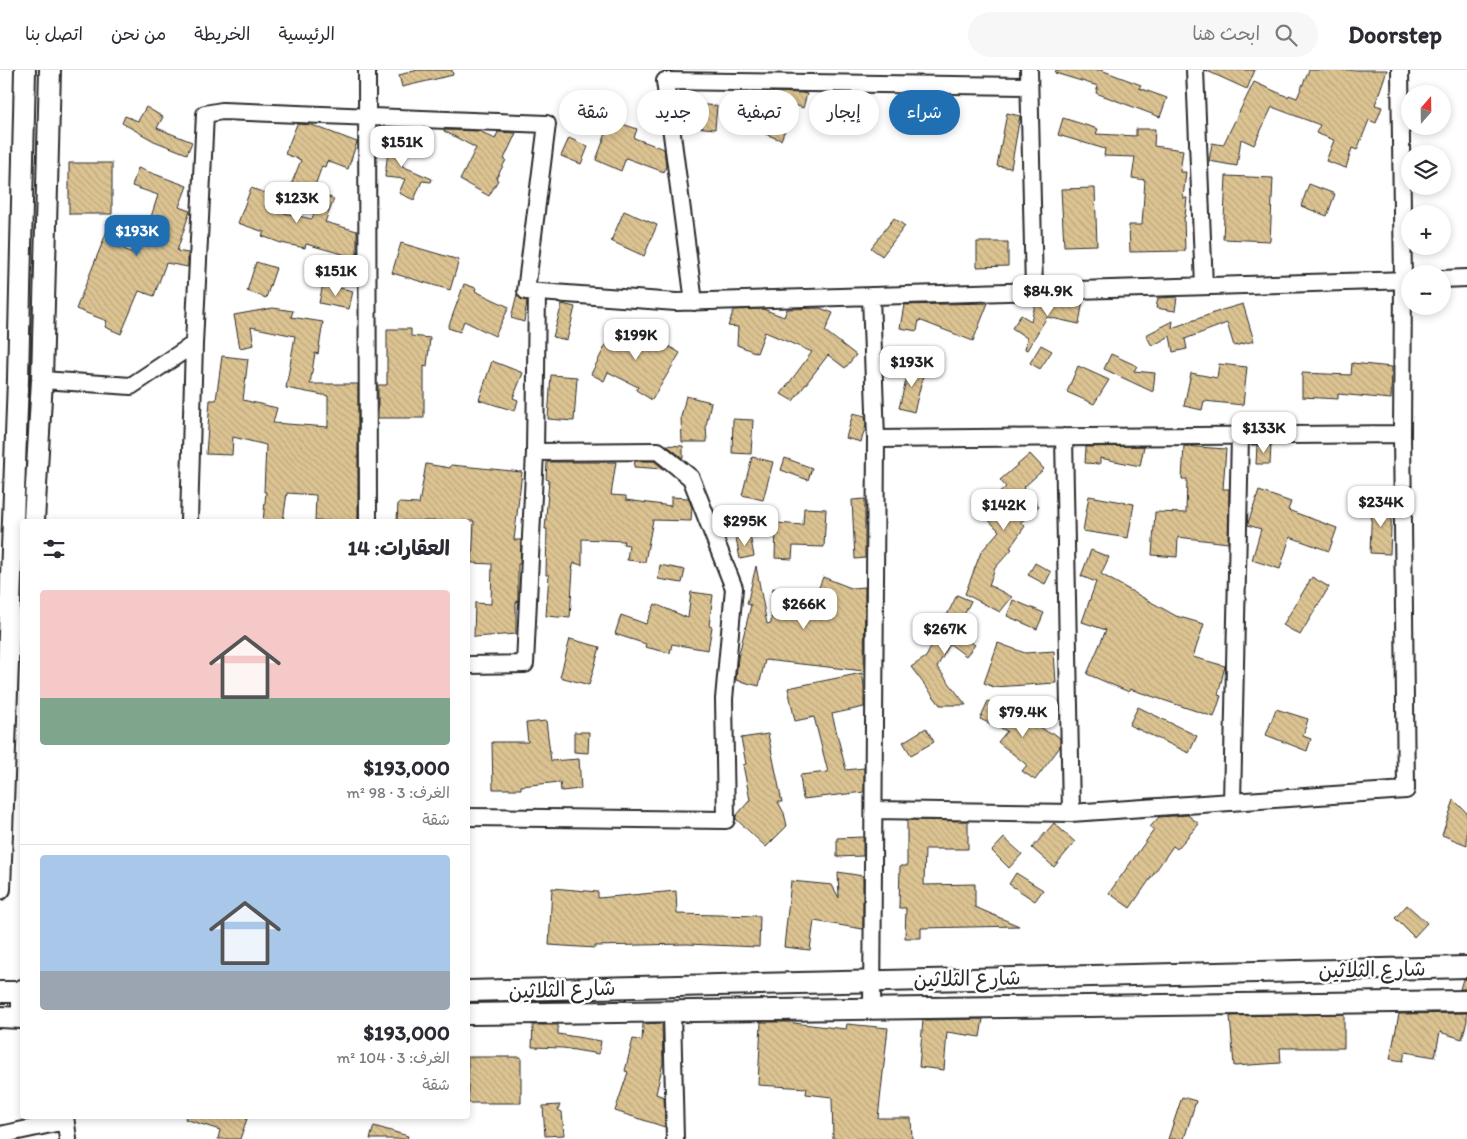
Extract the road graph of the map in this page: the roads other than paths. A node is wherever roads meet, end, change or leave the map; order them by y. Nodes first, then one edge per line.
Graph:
1 (26, 70) edge
2 (50, 70) edge
3 (367, 70) edge
4 (1195, 70) edge
5 (1400, 70) edge
6 (1029, 78) edge
7 (367, 116) junction
8 (1406, 265) edge
9 (1451, 278) edge
10 (1467, 278) edge
11 (1401, 280) edge
12 (1204, 286) junction
13 (1034, 291) junction
14 (538, 292) junction
15 (871, 296) junction
16 (694, 302) junction
17 (1405, 315) edge
18 (194, 344) junction
19 (42, 380) junction
20 (1402, 434) junction
21 (1240, 436) junction
22 (1064, 437) junction
23 (876, 440) junction
24 (535, 452) junction
25 (34, 519) edge
26 (189, 519) edge
27 (368, 519) edge
28 (470, 665) edge
29 (1232, 802) junction
30 (874, 810) junction
31 (1070, 813) junction
32 (470, 817) edge
33 (0, 888) edge
34 (1467, 967) edge
35 (872, 980) junction
36 (20, 991) edge
37 (470, 991) edge
38 (0, 992) edge
39 (1467, 1001) edge
40 (872, 1009) junction
41 (672, 1012) junction
42 (470, 1014) edge
43 (0, 1017) edge
44 (20, 1018) edge
45 (65, 1119) edge
46 (0, 1135) edge
47 (68, 1139) edge
48 (676, 1139) edge

1 - 33 street
2 - 19 street
3 - 7 street
4 - 12 street
5 - 8 street
6 - 13 street
6 - 16 street
7 - 14 street
7 - 18 street
7 - 27 street
9 - 10 street
11 - 12 street
12 - 13 street
13 - 15 street
14 - 16 street
14 - 24 street
15 - 16 street
15 - 23 street
17 - 20 street
18 - 19 street
18 - 26 street
19 - 25 street
20 - 21 street
20 - 29 street
21 - 22 street
21 - 29 street
22 - 23 street
22 - 31 street
23 - 30 street
24 - 28 street
24 - 32 street
29 - 31 street
30 - 31 street
30 - 35 street
34 - 35 street, شارع الثلاثين
35 - 37 street, شارع الثلاثين
35 - 40 street
36 - 38 street
39 - 40 street, شارع الثلاثين
40 - 41 street, شارع الثلاثين
41 - 42 street, شارع الثلاثين
41 - 48 street
43 - 44 street
45 - 46 street
45 - 47 street

